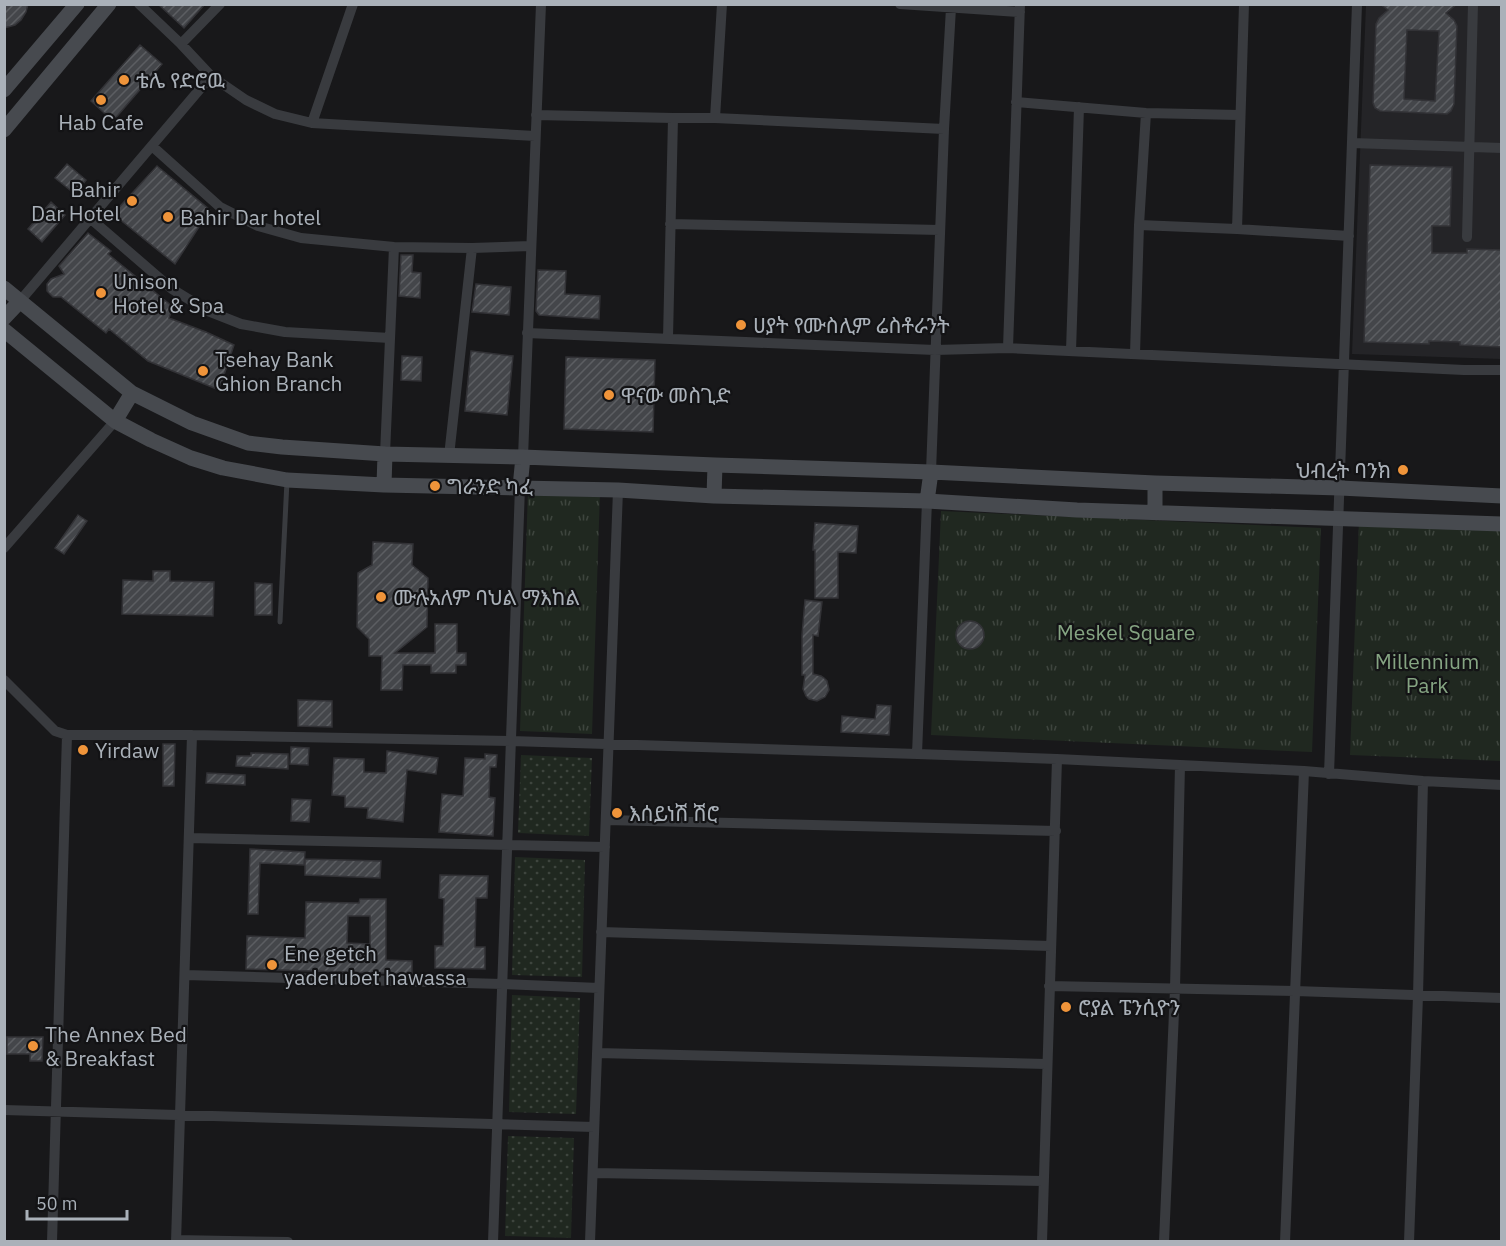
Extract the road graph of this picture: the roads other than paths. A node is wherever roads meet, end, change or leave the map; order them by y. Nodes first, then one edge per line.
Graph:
1 (77, 4) edge
2 (109, 4) edge
3 (139, 4) edge
4 (220, 4) edge
5 (353, 4) edge
6 (541, 4) edge
7 (722, 4) edge
8 (900, 4) edge
9 (1244, 4) edge
10 (1357, 4) edge
11 (1473, 4) edge
12 (951, 8) junction
13 (1020, 8) edge
14 (181, 44) junction
15 (211, 76) junction
16 (4, 90) edge
17 (1016, 102) junction
18 (1079, 106) junction
19 (1146, 113) junction
20 (536, 115) junction
21 (1239, 115) junction
22 (673, 118) junction
23 (715, 118) junction
24 (312, 123) junction
25 (944, 129) junction
26 (4, 130) edge
27 (535, 136) junction
28 (1352, 143) junction
29 (152, 146) junction
30 (1469, 147) junction
31 (1502, 148) edge
32 (91, 219) junction
33 (670, 224) junction
34 (1138, 225) junction
35 (1237, 229) junction
36 (940, 230) junction
37 (1349, 236) junction
38 (1467, 237) dead end
39 (531, 246) junction
40 (394, 247) junction
41 (472, 248) junction
42 (4, 288) edge
43 (20, 301) junction
44 (4, 318) edge
45 (4, 330) edge
46 (527, 333) junction
47 (390, 338) junction
48 (668, 338) junction
49 (1008, 348) junction
50 (935, 350) junction
51 (1071, 351) junction
52 (1135, 354) junction
53 (1344, 364) junction
54 (1502, 370) edge
55 (132, 393) junction
56 (115, 421) junction
57 (385, 454) junction
58 (449, 456) junction
59 (523, 457) junction
60 (619, 462) junction
61 (715, 465) junction
62 (931, 472) junction
63 (287, 480) junction
64 (1155, 483) junction
65 (384, 485) junction
66 (520, 488) junction
67 (1340, 488) junction
68 (618, 490) junction
69 (714, 496) junction
70 (1502, 496) edge
71 (927, 501) junction
72 (1155, 513) junction
73 (1338, 518) junction
74 (1502, 524) edge
75 (4, 548) edge
76 (280, 622) dead end
77 (4, 680) edge
78 (67, 735) junction
79 (192, 735) junction
80 (511, 741) junction
81 (608, 744) junction
82 (917, 754) junction
83 (1057, 759) junction
84 (1180, 765) junction
85 (1304, 771) junction
86 (1329, 774) junction
87 (1423, 781) junction
88 (1502, 785) edge
89 (606, 820) junction
90 (1056, 831) junction
91 (189, 838) junction
92 (508, 845) junction
93 (605, 847) junction
94 (602, 932) junction
95 (1051, 945) junction
96 (185, 975) junction
97 (502, 984) junction
98 (1049, 986) junction
99 (599, 988) junction
100 (1175, 989) junction
101 (1295, 991) junction
102 (1418, 996) junction
103 (1502, 998) edge
104 (597, 1053) junction
105 (1046, 1064) junction
106 (4, 1110) edge
107 (55, 1112) junction
108 (180, 1116) junction
109 (497, 1124) junction
110 (594, 1127) junction
111 (593, 1173) junction
112 (1043, 1181) junction
113 (176, 1241) edge
114 (52, 1242) edge
115 (288, 1242) edge
116 (493, 1242) edge
117 (590, 1242) edge
118 (1042, 1242) edge
119 (1164, 1242) edge
120 (1285, 1242) edge
121 (1409, 1242) edge

1 - 16 street
2 - 26 street
3 - 14 street
4 - 14 street
5 - 24 street
6 - 20 street
7 - 23 street
8 - 12 street
9 - 21 street
10 - 28 street
11 - 30 street
12 - 13 street
12 - 25 street
13 - 17 street
14 - 15 street
15 - 24 street
15 - 29 street
17 - 18 street
17 - 49 street
18 - 19 street
18 - 51 street
19 - 21 street
19 - 34 street
20 - 22 street
20 - 27 street
21 - 35 street
22 - 23 street
22 - 33 street
23 - 25 street
24 - 27 street
25 - 36 street
27 - 39 street
28 - 30 street
28 - 37 street
29 - 32 street
29 - 40 street
30 - 31 street
30 - 38 street
32 - 43 street
32 - 47 street
33 - 36 street
33 - 48 street
34 - 35 street
34 - 52 street
35 - 37 street
36 - 50 street
37 - 53 street
39 - 41 street
39 - 46 street
40 - 41 street
40 - 47 street
41 - 58 street
42 - 43 street
43 - 44 street
43 - 55 street
45 - 56 street
46 - 48 street
46 - 59 street
47 - 57 street
48 - 50 street
49 - 50 street
49 - 51 street
50 - 62 street
51 - 52 street
52 - 53 street
53 - 54 street
53 - 67 street
55 - 56 street
55 - 57 street
56 - 63 street
56 - 75 street
57 - 58 street
57 - 65 street
58 - 59 street
59 - 60 street
59 - 66 street
60 - 61 street
60 - 68 street
61 - 62 street
61 - 69 street
62 - 64 street
62 - 71 street
63 - 65 street
63 - 76 lane
64 - 67 street
64 - 72 street
65 - 66 street
66 - 68 street
66 - 80 street
67 - 70 street
67 - 73 street
68 - 69 street
68 - 81 street
69 - 71 street
71 - 72 street
71 - 82 street
72 - 73 street
73 - 74 street
73 - 86 street
77 - 78 street
78 - 79 street
78 - 107 street
79 - 80 street
79 - 91 street
80 - 81 street
80 - 92 street
81 - 82 street
81 - 89 street
82 - 83 street
83 - 84 street
83 - 90 street
84 - 85 street
84 - 100 street
85 - 86 street
85 - 101 street
86 - 87 street
87 - 88 street
87 - 102 street
89 - 90 street
89 - 93 street
90 - 95 street
91 - 92 street
91 - 96 street
92 - 93 street
92 - 97 street
93 - 94 street
94 - 95 street
94 - 99 street
95 - 98 street
96 - 97 street
96 - 108 street
97 - 99 street
97 - 109 street
98 - 100 street
98 - 105 street
99 - 104 street
100 - 101 street
100 - 119 street
101 - 102 street
101 - 120 street
102 - 103 street
102 - 121 street
104 - 105 street
104 - 110 street
105 - 112 street
106 - 107 street
107 - 108 street
107 - 114 street
108 - 109 street
108 - 113 street
109 - 110 street
109 - 116 street
110 - 111 street
111 - 112 street
111 - 117 street
112 - 118 street
113 - 115 street

